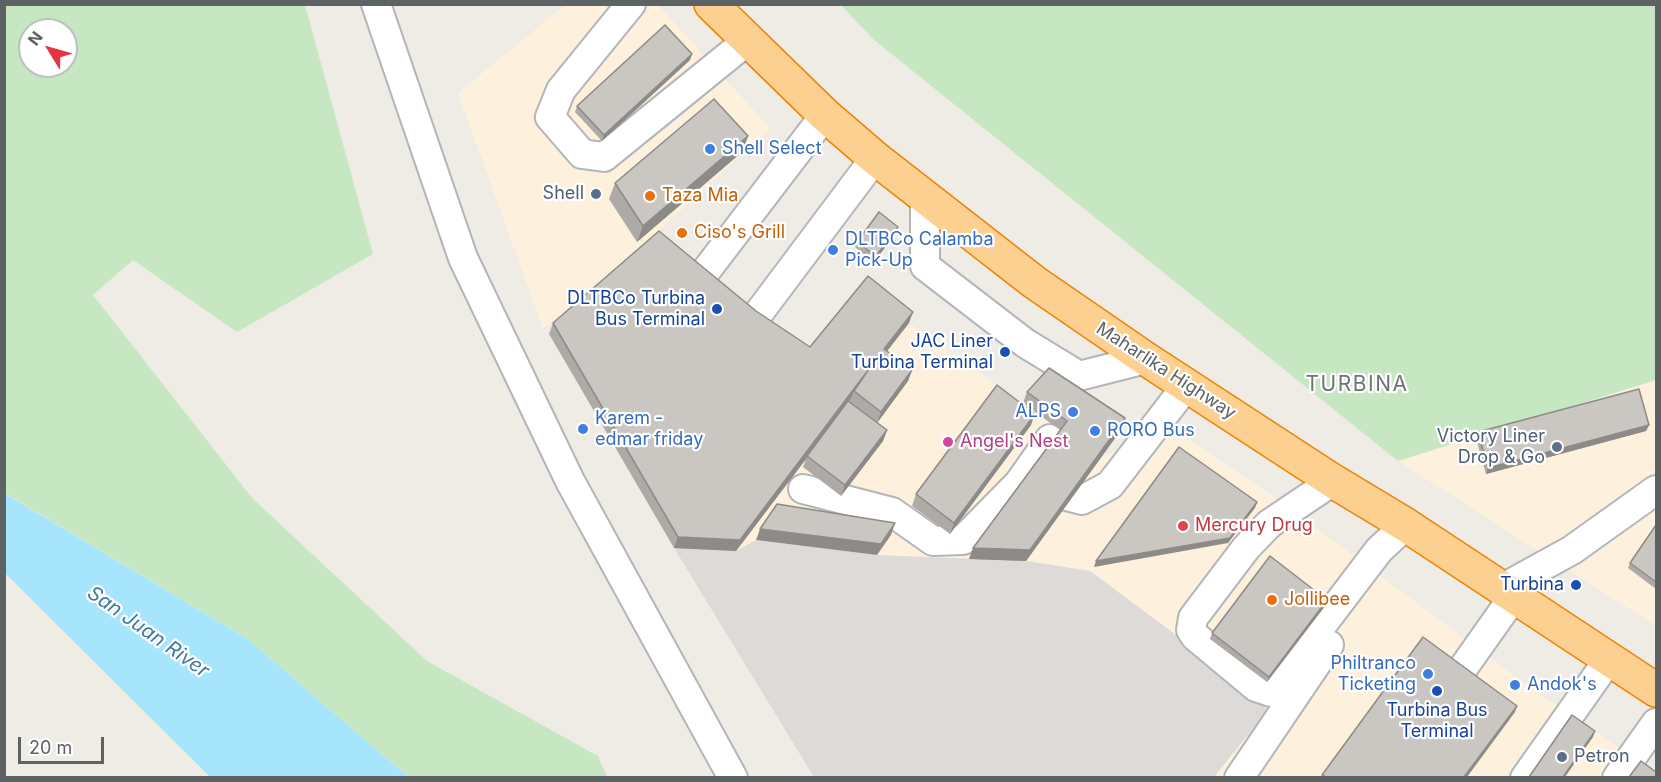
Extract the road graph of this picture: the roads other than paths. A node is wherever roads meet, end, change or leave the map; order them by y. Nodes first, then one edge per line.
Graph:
1 (376, 4) edge
2 (631, 4) edge
3 (711, 4) edge
4 (747, 41) junction
5 (825, 115) junction
6 (875, 158) junction
7 (925, 199) junction
8 (699, 280) edge
9 (752, 322) edge
10 (1146, 359) junction
11 (1187, 385) junction
12 (1050, 439) edge
13 (1333, 481) junction
14 (1019, 483) junction
15 (803, 489) dead end
16 (1656, 490) edge
17 (1406, 525) junction
18 (1509, 592) junction
19 (1609, 659) junction
20 (1461, 671) edge
21 (1656, 690) edge
22 (1656, 723) edge
23 (733, 777) edge
24 (1239, 777) edge
25 (1525, 777) edge
26 (1617, 777) edge

1 - 23 street
2 - 4 street
3 - 4 highway, Maharlika Highway
4 - 5 highway, Maharlika Highway
5 - 6 highway, Maharlika Highway
5 - 8 street
6 - 7 highway, Maharlika Highway
6 - 9 street
7 - 10 highway, Maharlika Highway
7 - 10 street
10 - 11 highway, Maharlika Highway
11 - 13 highway, Maharlika Highway
11 - 14 street
12 - 14 street
13 - 17 highway, Maharlika Highway
13 - 17 street
14 - 15 street
16 - 18 street
17 - 18 highway, Maharlika Highway
17 - 24 street
18 - 19 highway, Maharlika Highway
18 - 20 street
19 - 21 highway, Maharlika Highway
19 - 25 street
22 - 26 street

